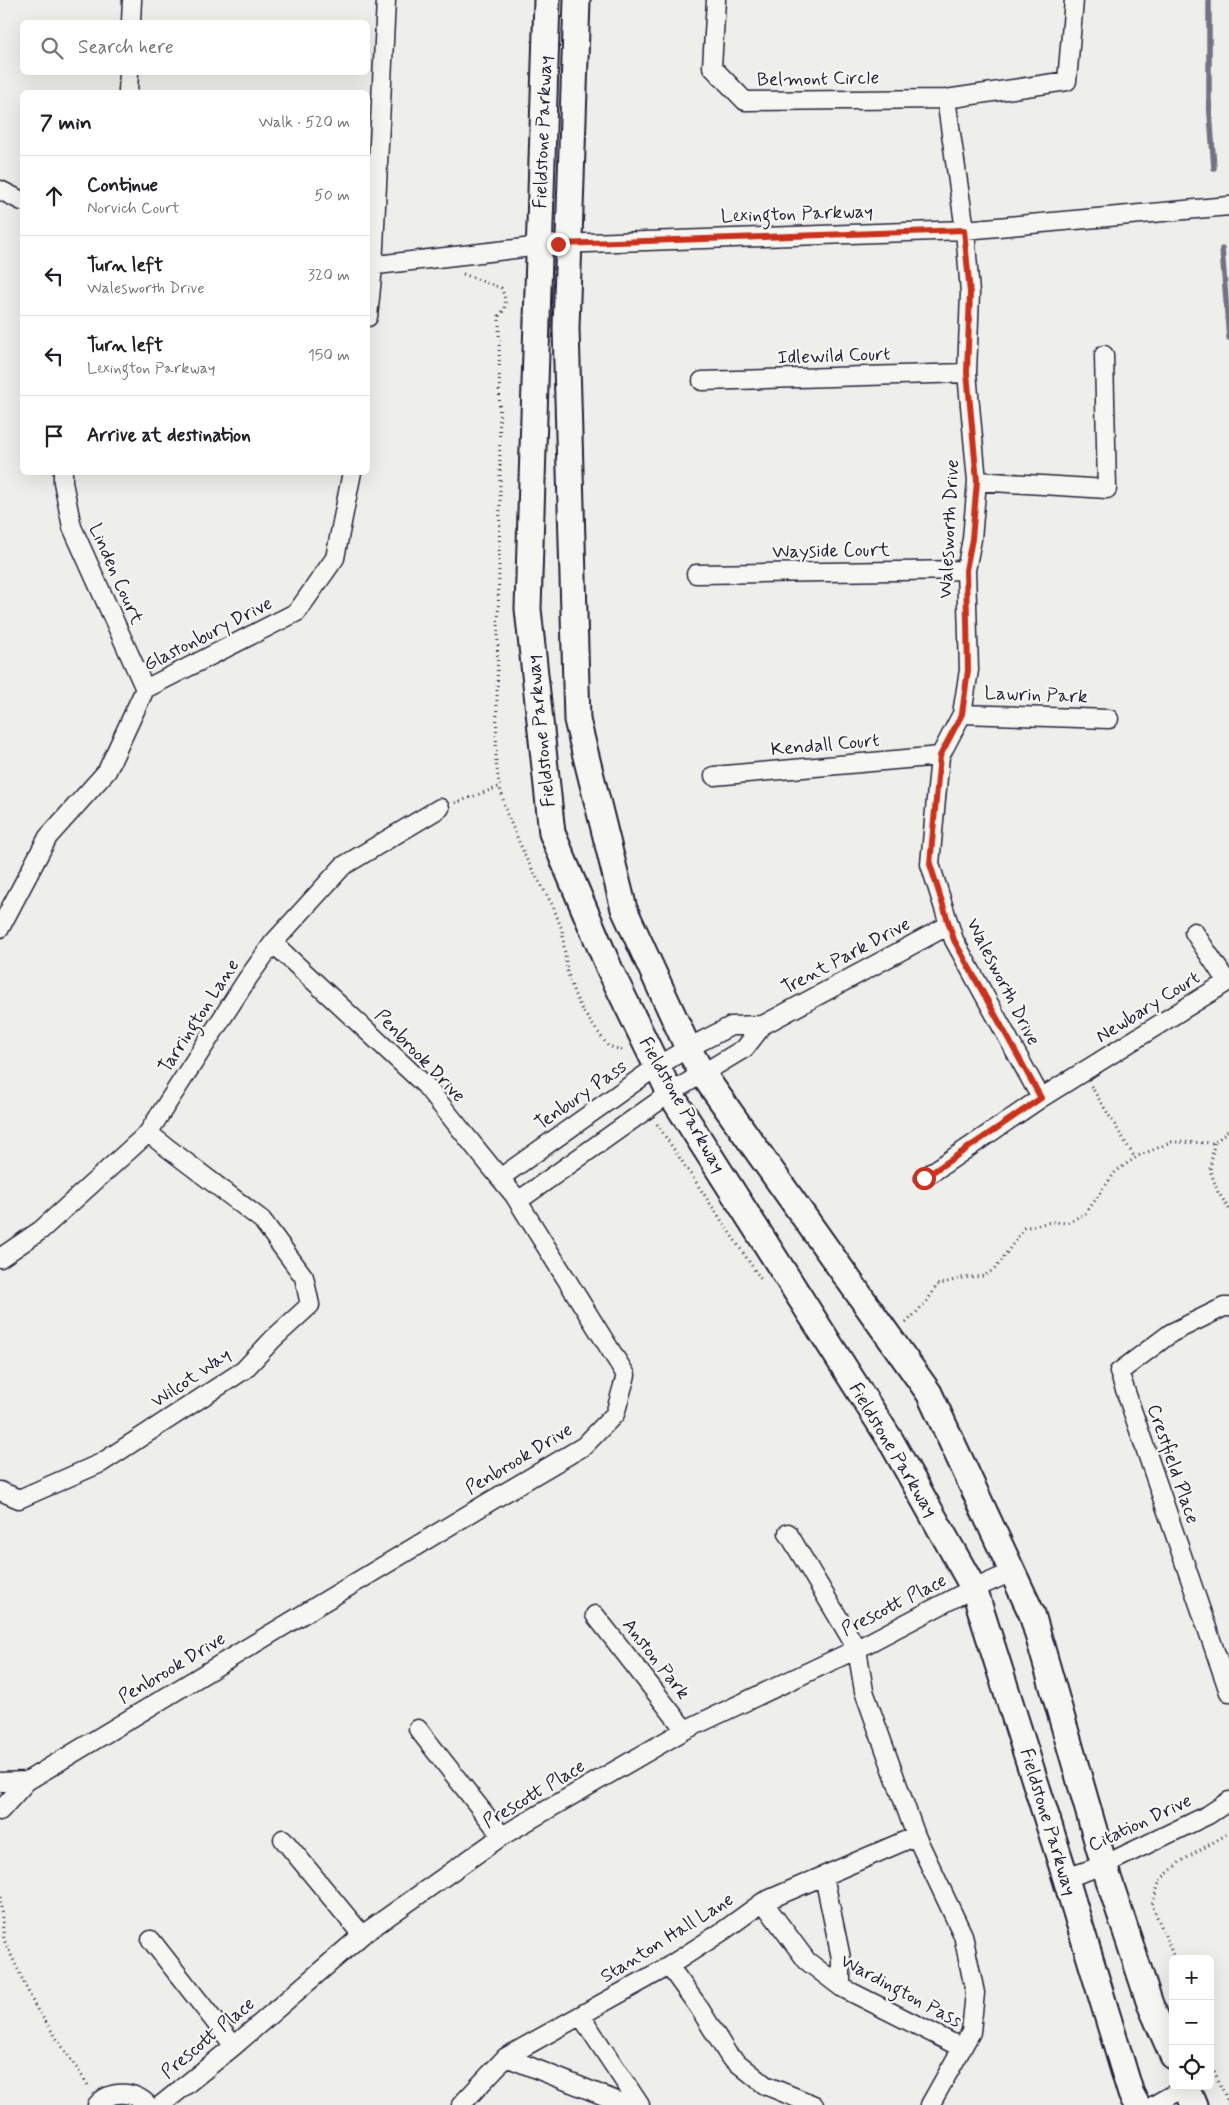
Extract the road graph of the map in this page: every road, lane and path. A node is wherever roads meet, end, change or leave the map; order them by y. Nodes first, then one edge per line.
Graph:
1 (132, 0) edge
2 (386, 0) edge
3 (547, 0) edge
4 (577, 0) edge
5 (716, 0) edge
6 (1074, 0) edge
7 (131, 20) edge
8 (129, 75) edge
9 (128, 90) edge
10 (946, 99) junction
11 (0, 190) edge
12 (20, 200) edge
13 (1229, 206) edge
14 (964, 230) junction
15 (569, 243) junction
16 (539, 246) junction
17 (370, 266) edge
18 (1104, 355) dead end
19 (967, 372) junction
20 (702, 381) dead end
21 (63, 475) edge
22 (351, 475) edge
23 (977, 481) junction
24 (966, 570) junction
25 (696, 574) dead end
26 (145, 689) junction
27 (962, 714) junction
28 (1109, 719) dead end
29 (940, 756) junction
30 (714, 776) dead end
31 (500, 787) dead end
32 (440, 808) joint
33 (949, 925) junction
34 (0, 928) edge
35 (1194, 932) dead end
36 (273, 943) junction
37 (763, 1025) junction
38 (688, 1048) junction
39 (656, 1068) junction
40 (1083, 1072) junction
41 (702, 1073) junction
42 (670, 1093) junction
43 (1041, 1098) junction
44 (1229, 1130) edge
45 (148, 1133) junction
46 (1214, 1143) junction
47 (1135, 1158) junction
48 (500, 1178) junction
49 (924, 1178) dead end
50 (518, 1201) junction
51 (1229, 1209) edge
52 (0, 1258) edge
53 (1229, 1307) edge
54 (901, 1329) dead end
55 (0, 1491) edge
56 (788, 1533) dead end
57 (1012, 1572) junction
58 (974, 1588) junction
59 (595, 1615) dead end
60 (857, 1649) junction
61 (1229, 1692) edge
62 (418, 1729) dead end
63 (684, 1730) junction
64 (27, 1781) junction
65 (0, 1782) edge
66 (1229, 1801) edge
67 (0, 1811) edge
68 (1229, 1833) edge
69 (502, 1836) junction
70 (916, 1836) junction
71 (283, 1839) dead end
72 (1104, 1865) junction
73 (824, 1876) junction
74 (1066, 1878) junction
75 (0, 1897) edge
76 (762, 1902) junction
77 (362, 1935) junction
78 (151, 1940) dead end
79 (1173, 1955) edge
80 (669, 1966) junction
81 (841, 1987) junction
82 (581, 2016) junction
83 (234, 2046) junction
84 (1169, 2047) edge
85 (962, 2048) junction
86 (506, 2057) junction
87 (1214, 2071) edge
88 (1188, 2093) edge
89 (99, 2103) edge
90 (1229, 2104) edge
91 (148, 2105) edge
92 (161, 2105) edge
93 (461, 2105) edge
94 (627, 2105) edge
95 (640, 2105) edge
96 (814, 2105) edge
97 (930, 2105) edge
98 (1136, 2105) edge
99 (1154, 2105) edge

1 - 7 street
2 - 17 street
3 - 16 street, Fieldstone Parkway
4 - 15 street, Fieldstone Parkway
5 - 10 street, Belmont Circle
6 - 10 street, Belmont Circle
8 - 9 street
10 - 14 street
11 - 12 street
13 - 14 street, Lexington Parkway
14 - 15 street, Lexington Parkway
14 - 19 street, Walesworth Drive
15 - 16 street, Lexington Parkway
15 - 38 street, Fieldstone Parkway
16 - 17 street, Lexington Parkway
16 - 39 street, Fieldstone Parkway
18 - 23 street
19 - 20 street, Idlewild Court
19 - 23 street, Walesworth Drive
21 - 26 street, Linden Court
22 - 26 street, Glastonbury Drive
23 - 24 street, Walesworth Drive
24 - 25 street, Wayside Court
24 - 27 street, Walesworth Drive
26 - 34 street, Glastonbury Drive
27 - 28 street, Lawrin Park
27 - 29 street, Walesworth Drive
29 - 30 street, Kendall Court
29 - 33 street, Walesworth Drive
31 - 32 path
32 - 36 street, Tarrington Lane
33 - 37 street, Trent Park Drive
33 - 43 street, Walesworth Drive
35 - 40 street, Newbary Court
36 - 45 street, Tarrington Lane
36 - 48 street, Penbrook Drive
37 - 38 street, Trent Park Drive
37 - 41 street, Trent Park Drive
38 - 39 street, Tenbury Pass
38 - 41 street, Fieldstone Parkway
39 - 42 street, Fieldstone Parkway
39 - 48 street, Tenbury Pass
40 - 43 street, Newbary Court
40 - 47 path
41 - 42 street
41 - 57 street, Fieldstone Parkway
42 - 50 street
42 - 58 street, Fieldstone Parkway
43 - 49 street, Newbary Court
44 - 46 path
45 - 52 street, Tarrington Lane
45 - 55 street, Wilcot Way
46 - 47 path
46 - 51 path
47 - 54 path
48 - 50 street, Penbrook Drive
50 - 64 street, Penbrook Drive
53 - 61 street, Crestfield Place
56 - 60 street
57 - 58 street, Prescott Place
57 - 72 street, Fieldstone Parkway
58 - 60 street, Prescott Place
58 - 74 street, Fieldstone Parkway
59 - 63 street, Anston Park
60 - 63 street, Prescott Place
60 - 70 street
62 - 69 street
63 - 69 street, Prescott Place
64 - 65 street, Penbrook Drive
64 - 67 street, Penbrook Drive
66 - 72 street, Citation Drive
68 - 79 path
69 - 77 street, Prescott Place
70 - 73 street, Stanton Hall Lane
70 - 85 street
71 - 77 street
72 - 74 street, Citation Drive
72 - 84 street, Fieldstone Parkway
73 - 76 street, Stanton Hall Lane
73 - 81 street
74 - 98 street, Fieldstone Parkway
75 - 89 path
76 - 80 street, Stanton Hall Lane
76 - 81 street, Wardington Pass
77 - 83 street, Prescott Place
78 - 83 street
80 - 82 street, Stanton Hall Lane
80 - 96 street
81 - 85 street, Wardington Pass
82 - 86 street, Stanton Hall Lane
82 - 95 street
83 - 92 street, Prescott Place
85 - 97 street
86 - 93 street, Stanton Hall Lane
86 - 94 street
87 - 90 path
88 - 99 street
89 - 91 street

